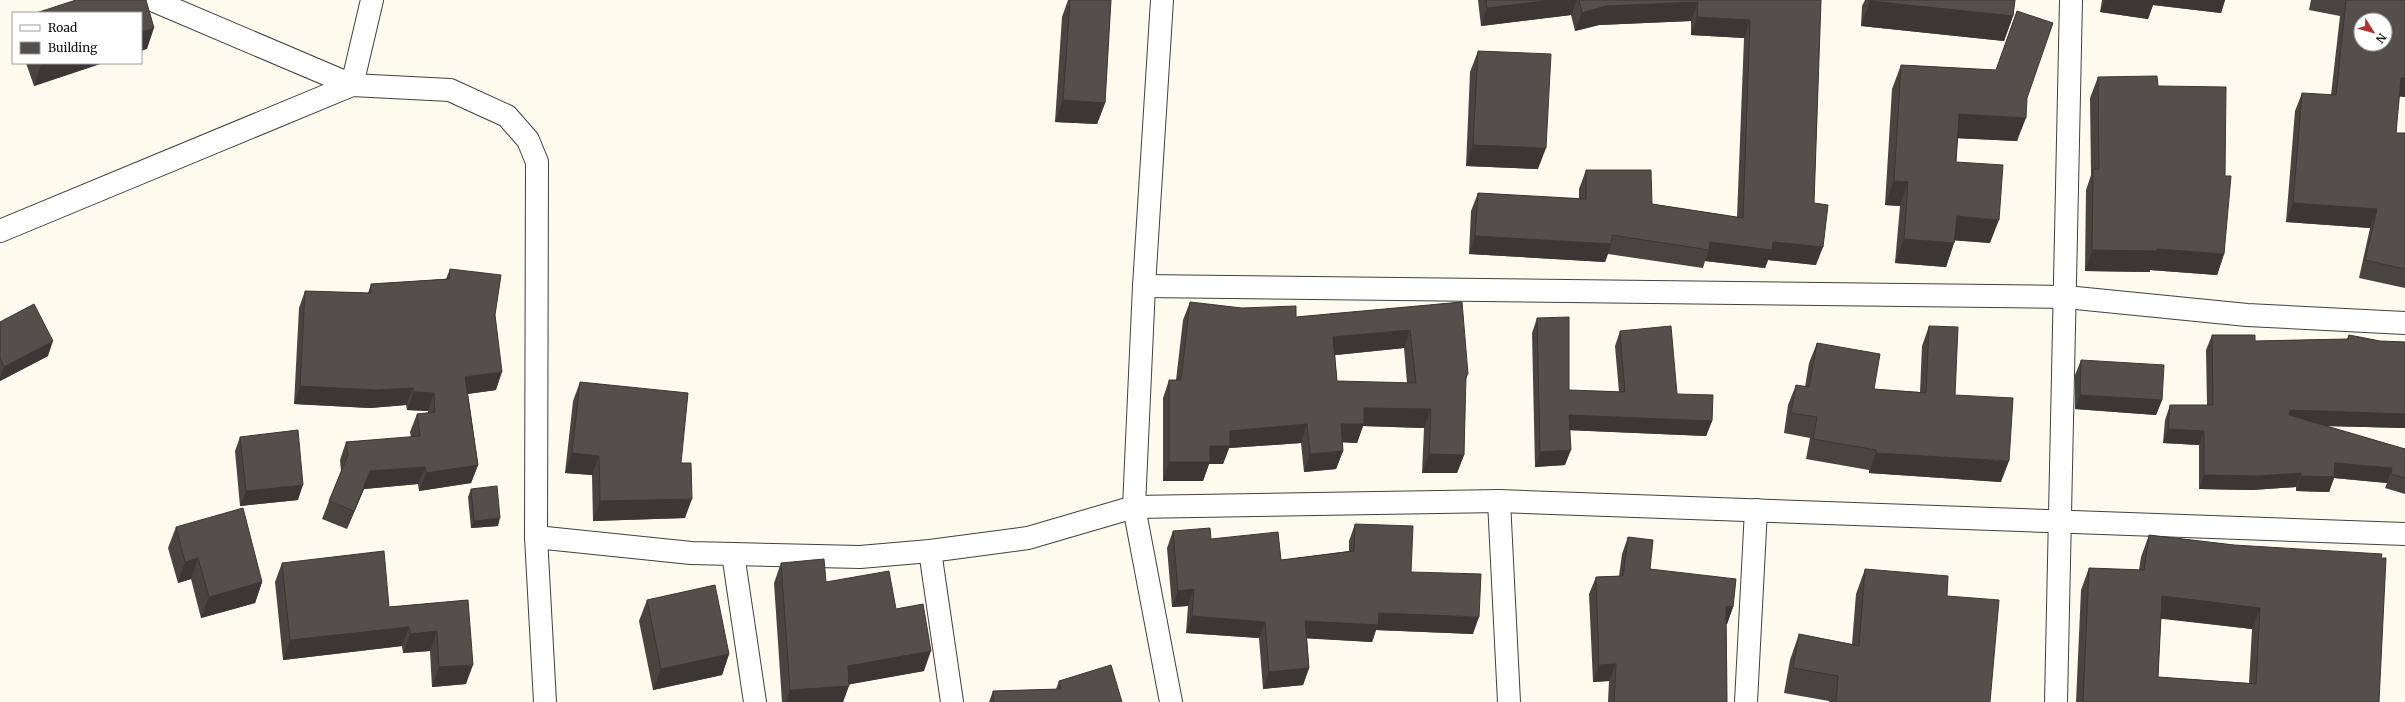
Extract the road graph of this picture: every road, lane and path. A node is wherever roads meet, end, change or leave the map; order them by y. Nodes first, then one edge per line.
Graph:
1 (372, 0) edge
2 (1162, 0) edge
3 (2071, 0) edge
4 (163, 2) edge
5 (352, 85) junction
6 (0, 230) edge
7 (1144, 286) junction
8 (2066, 297) junction
9 (2405, 322) edge
10 (1499, 501) junction
11 (1134, 507) junction
12 (1756, 510) junction
13 (2059, 520) junction
14 (2405, 534) edge
15 (536, 538) junction
16 (930, 551) junction
17 (733, 554) junction
18 (545, 702) edge
19 (755, 702) edge
20 (952, 702) edge
21 (1171, 702) edge
22 (1509, 702) edge
23 (1746, 702) edge
24 (2056, 702) edge

1 - 5 street
2 - 7 street
3 - 8 street
4 - 5 street
5 - 6 street
5 - 15 street
7 - 8 street
7 - 11 street
8 - 9 street
8 - 13 street
10 - 11 street
10 - 12 street
10 - 22 street
11 - 16 street
11 - 21 street
12 - 13 street
12 - 23 street
13 - 14 street
13 - 24 street
15 - 17 street
15 - 18 street
16 - 17 street
16 - 20 street
17 - 19 street

